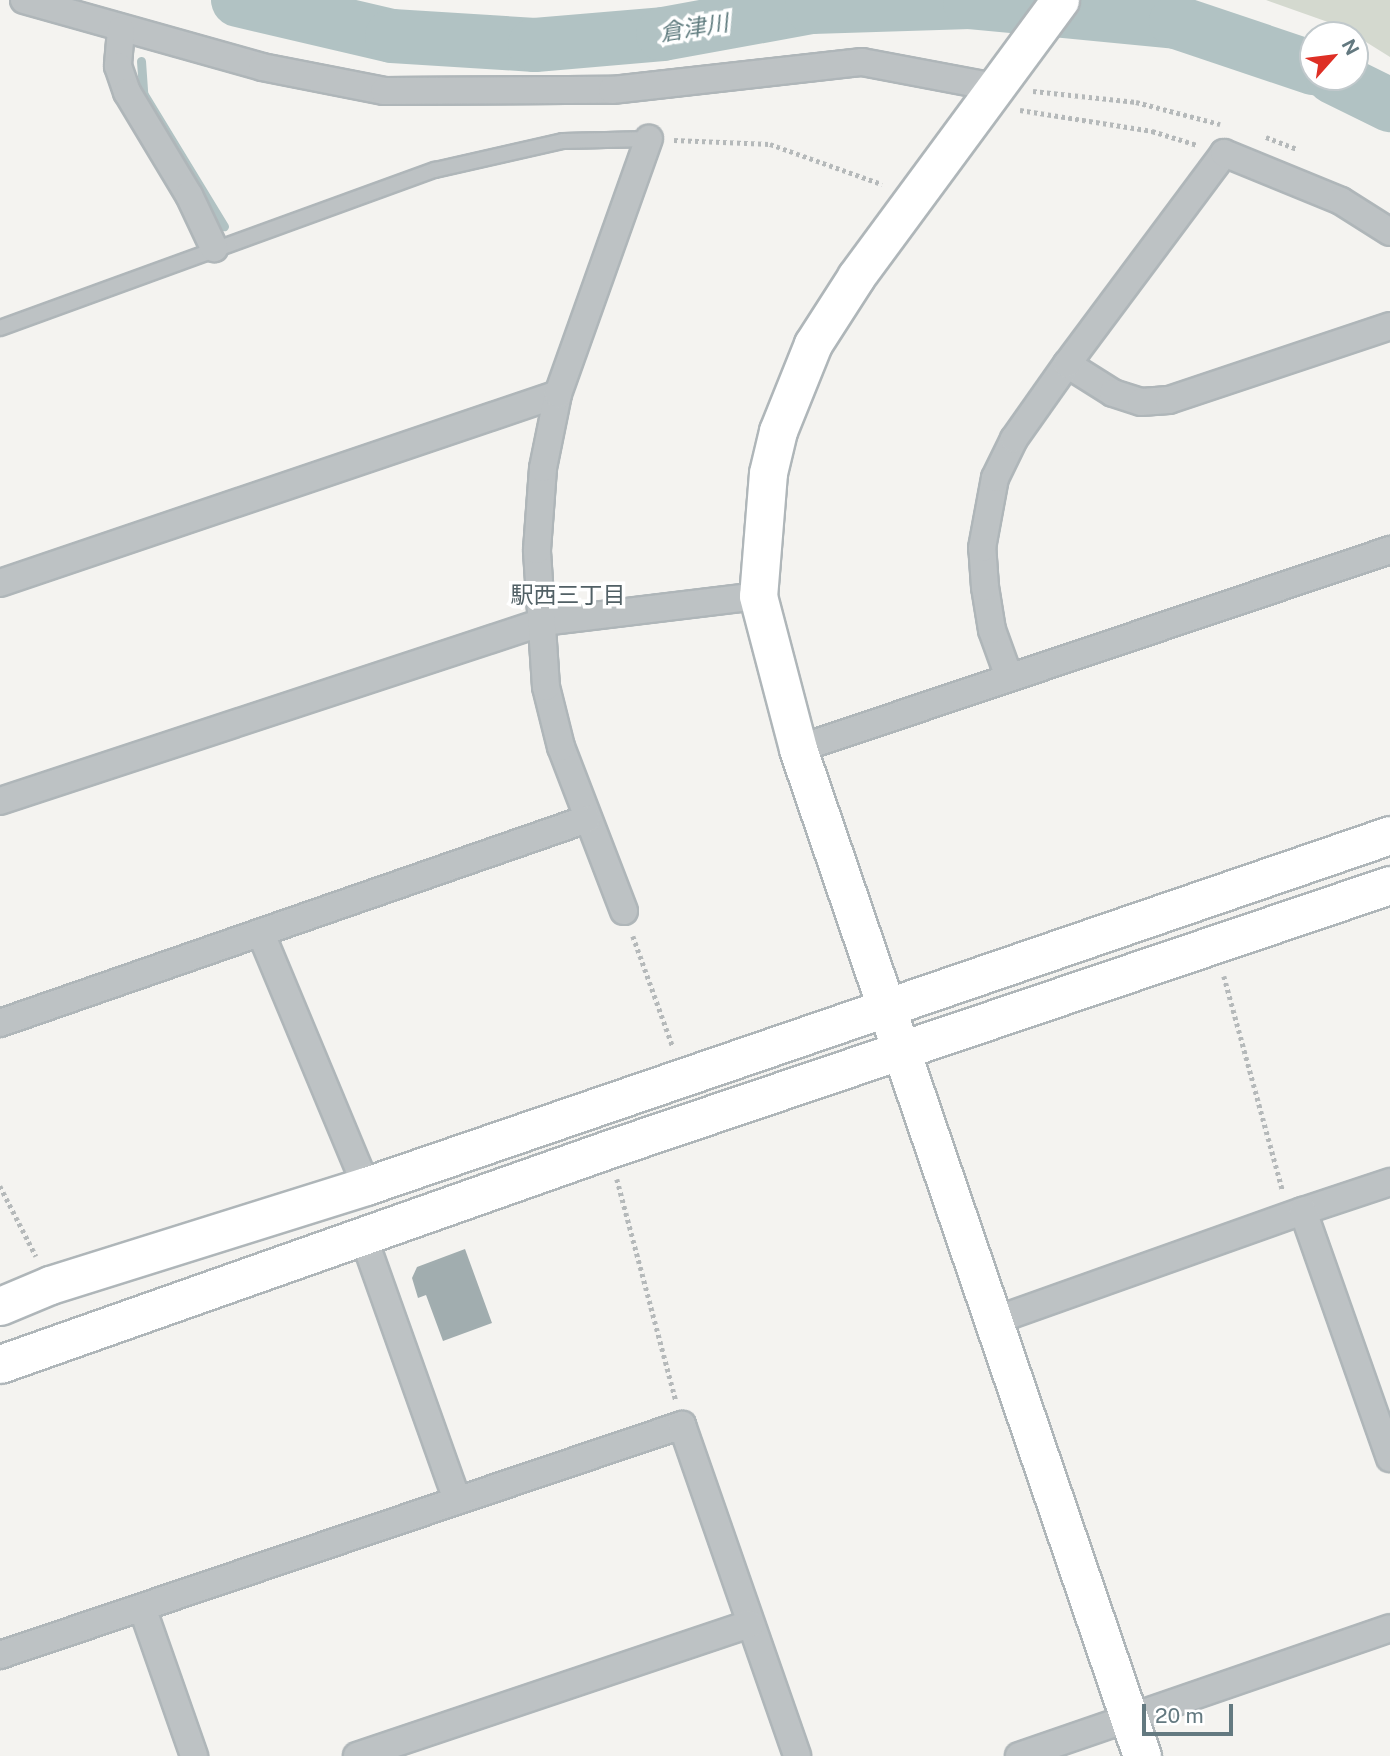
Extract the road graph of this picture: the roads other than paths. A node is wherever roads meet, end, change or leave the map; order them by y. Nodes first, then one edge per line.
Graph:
1 (24, 0) edge
2 (1060, 0) edge
3 (121, 30) junction
4 (995, 86) junction
5 (649, 139) joint
6 (1390, 232) edge
7 (214, 248) junction
8 (1390, 326) edge
9 (0, 328) edge
10 (1067, 364) junction
11 (558, 394) junction
12 (1390, 550) edge
13 (0, 583) edge
14 (758, 596) junction
15 (543, 622) junction
16 (1009, 677) junction
17 (798, 749) junction
18 (0, 800) edge
19 (587, 819) junction
20 (1390, 835) edge
21 (1390, 885) edge
22 (624, 911) road end
23 (262, 936) junction
24 (885, 1006) junction
25 (0, 1023) edge
26 (901, 1048) junction
27 (1390, 1182) edge
28 (366, 1186) junction
29 (1297, 1213) junction
30 (363, 1236) junction
31 (0, 1306) edge
32 (991, 1322) junction
33 (0, 1364) edge
34 (1381, 1404) edge
35 (1390, 1458) edge
36 (456, 1497) junction
37 (143, 1610) junction
38 (749, 1623) junction
39 (1390, 1628) edge
40 (0, 1655) edge
41 (1128, 1717) junction
42 (194, 1756) edge
43 (357, 1756) edge
44 (797, 1756) edge
45 (1019, 1756) edge
46 (1142, 1756) edge

1 - 3 street
2 - 4 street
3 - 4 street
3 - 7 street
4 - 14 street
5 - 7 lane
5 - 11 street
6 - 10 street
7 - 9 lane
8 - 10 street
10 - 16 street
11 - 13 street
11 - 15 street
12 - 16 street
14 - 15 street
14 - 17 street
15 - 18 street
15 - 19 street
16 - 17 street
17 - 24 street
19 - 22 street
19 - 23 street
20 - 24 street
21 - 26 street
23 - 25 street
23 - 28 street
24 - 26 street
24 - 28 street
26 - 30 street
26 - 32 street
27 - 29 street
28 - 31 street
29 - 32 street
29 - 34 street
30 - 33 street
30 - 36 street
32 - 41 street
34 - 35 street
36 - 37 street
36 - 38 street
37 - 40 street
37 - 42 street
38 - 43 street
38 - 44 street
39 - 41 street
41 - 45 street
41 - 46 street

